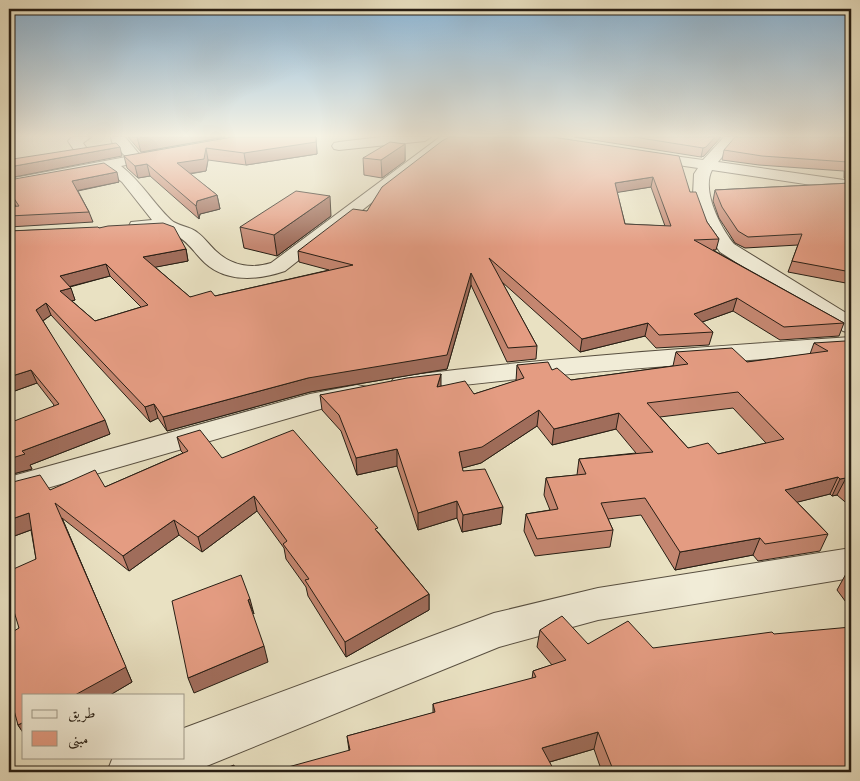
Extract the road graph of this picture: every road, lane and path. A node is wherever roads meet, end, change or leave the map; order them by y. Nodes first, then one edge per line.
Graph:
1 (62, 173) edge
2 (121, 173) edge
3 (400, 173) edge
4 (702, 173) edge
5 (764, 173) edge
6 (9, 184) edge
7 (851, 186) edge
8 (166, 226) junction
9 (120, 227) edge
10 (851, 326) edge
11 (851, 345) edge
12 (9, 488) edge
13 (851, 563) edge
14 (185, 752) edge
15 (166, 758) edge
16 (131, 772) edge

1 - 6 street
2 - 8 street
3 - 8 street
4 - 10 street
5 - 7 street
8 - 9 street
11 - 12 street
13 - 14 street
15 - 16 street

